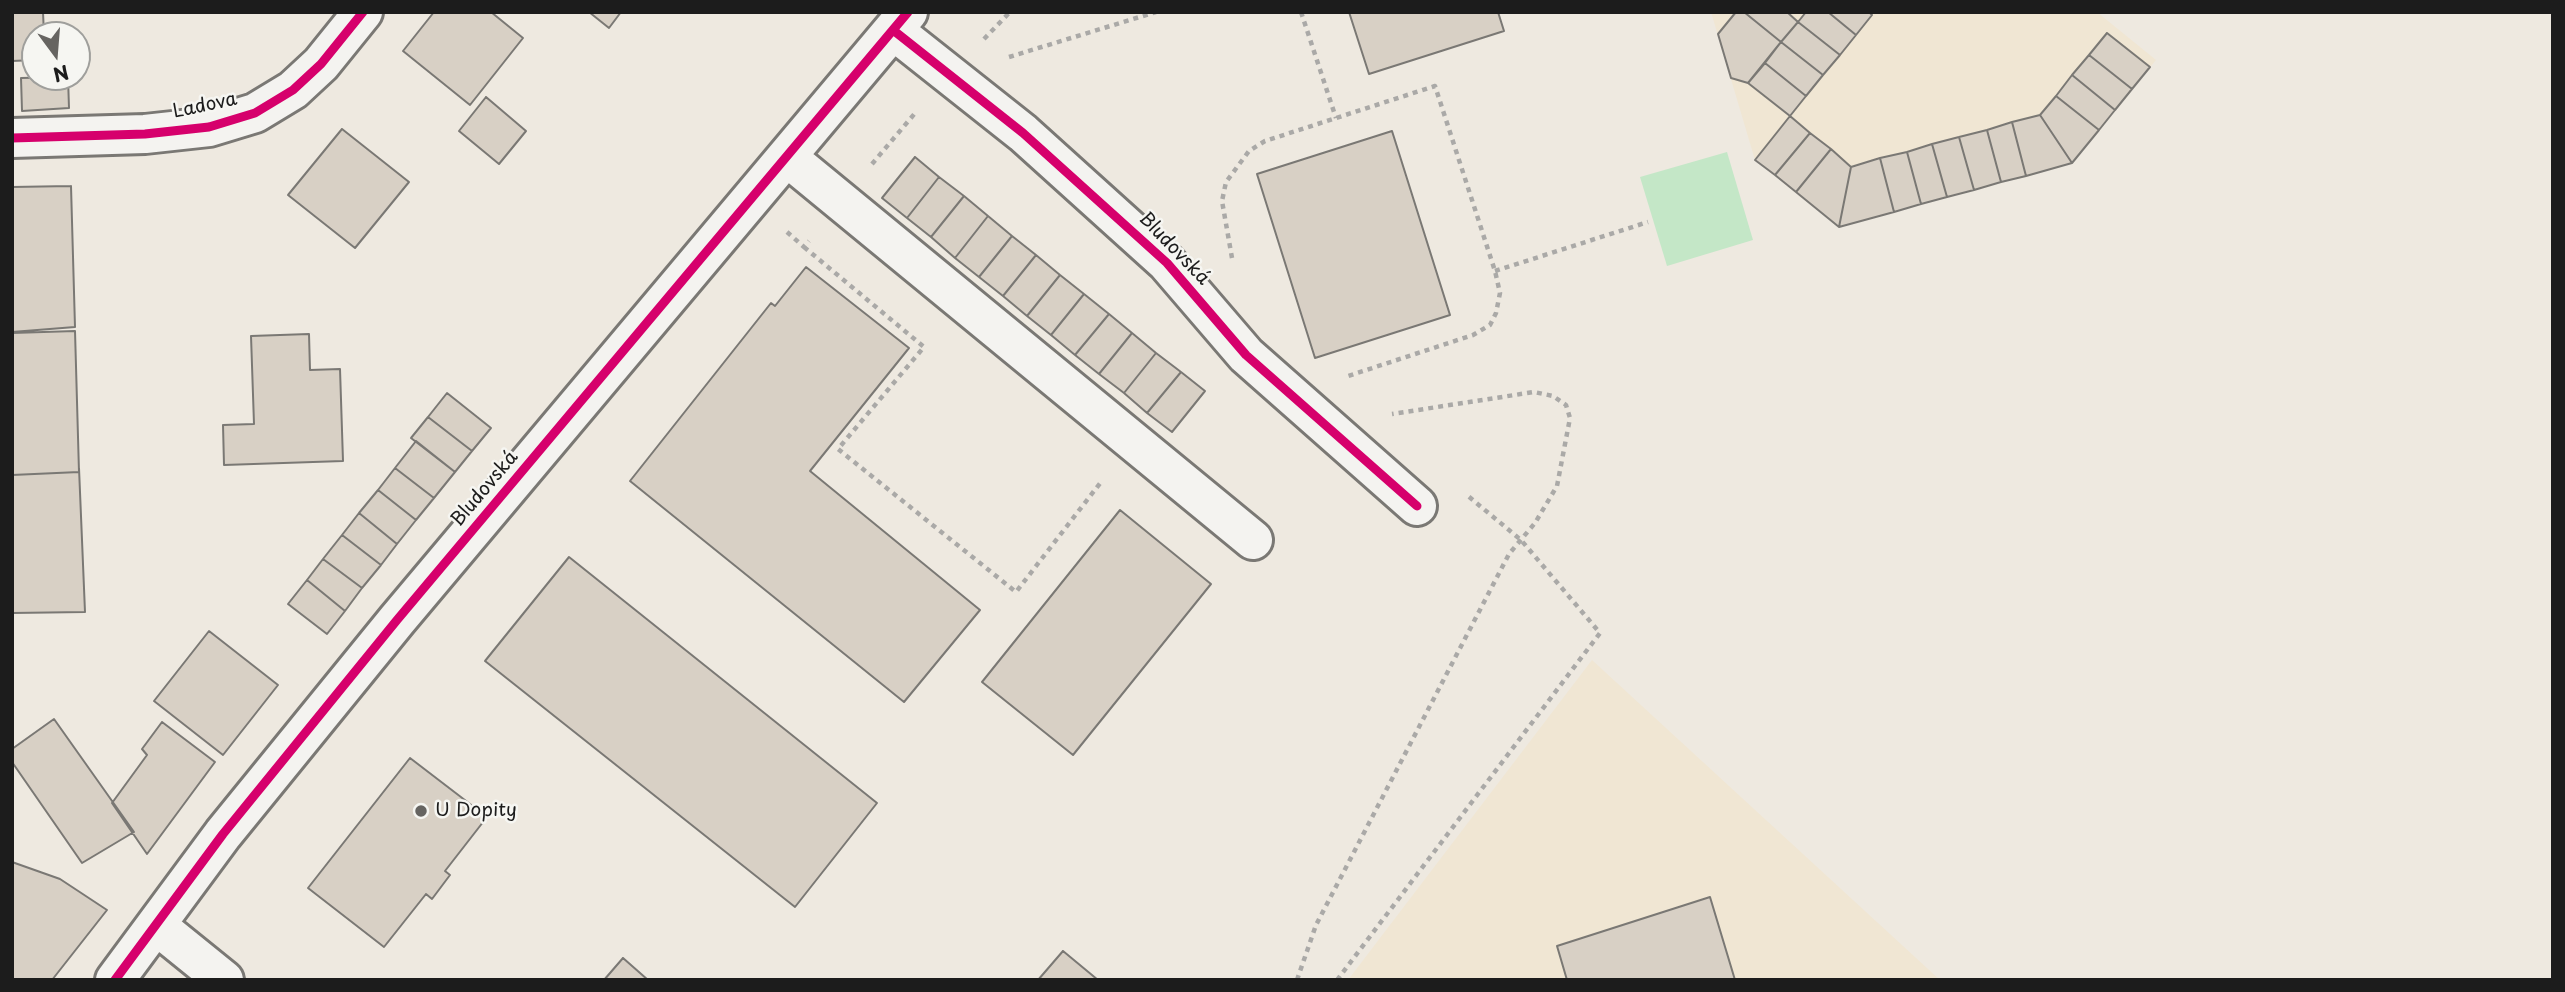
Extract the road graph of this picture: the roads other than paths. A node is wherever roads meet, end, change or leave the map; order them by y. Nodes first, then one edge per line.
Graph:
1 (363, 12) edge
2 (901, 21) edge
3 (12, 138) edge
4 (787, 157) junction
5 (1417, 506) dead end
6 (1253, 540) dead end
7 (156, 925) junction
8 (114, 980) edge
9 (224, 980) edge

1 - 3 street, Ladova
2 - 4 street, Bludovská
2 - 5 street, Bludovská
4 - 6 street
4 - 7 street, Bludovská
7 - 8 street, Bludovská
7 - 9 street

